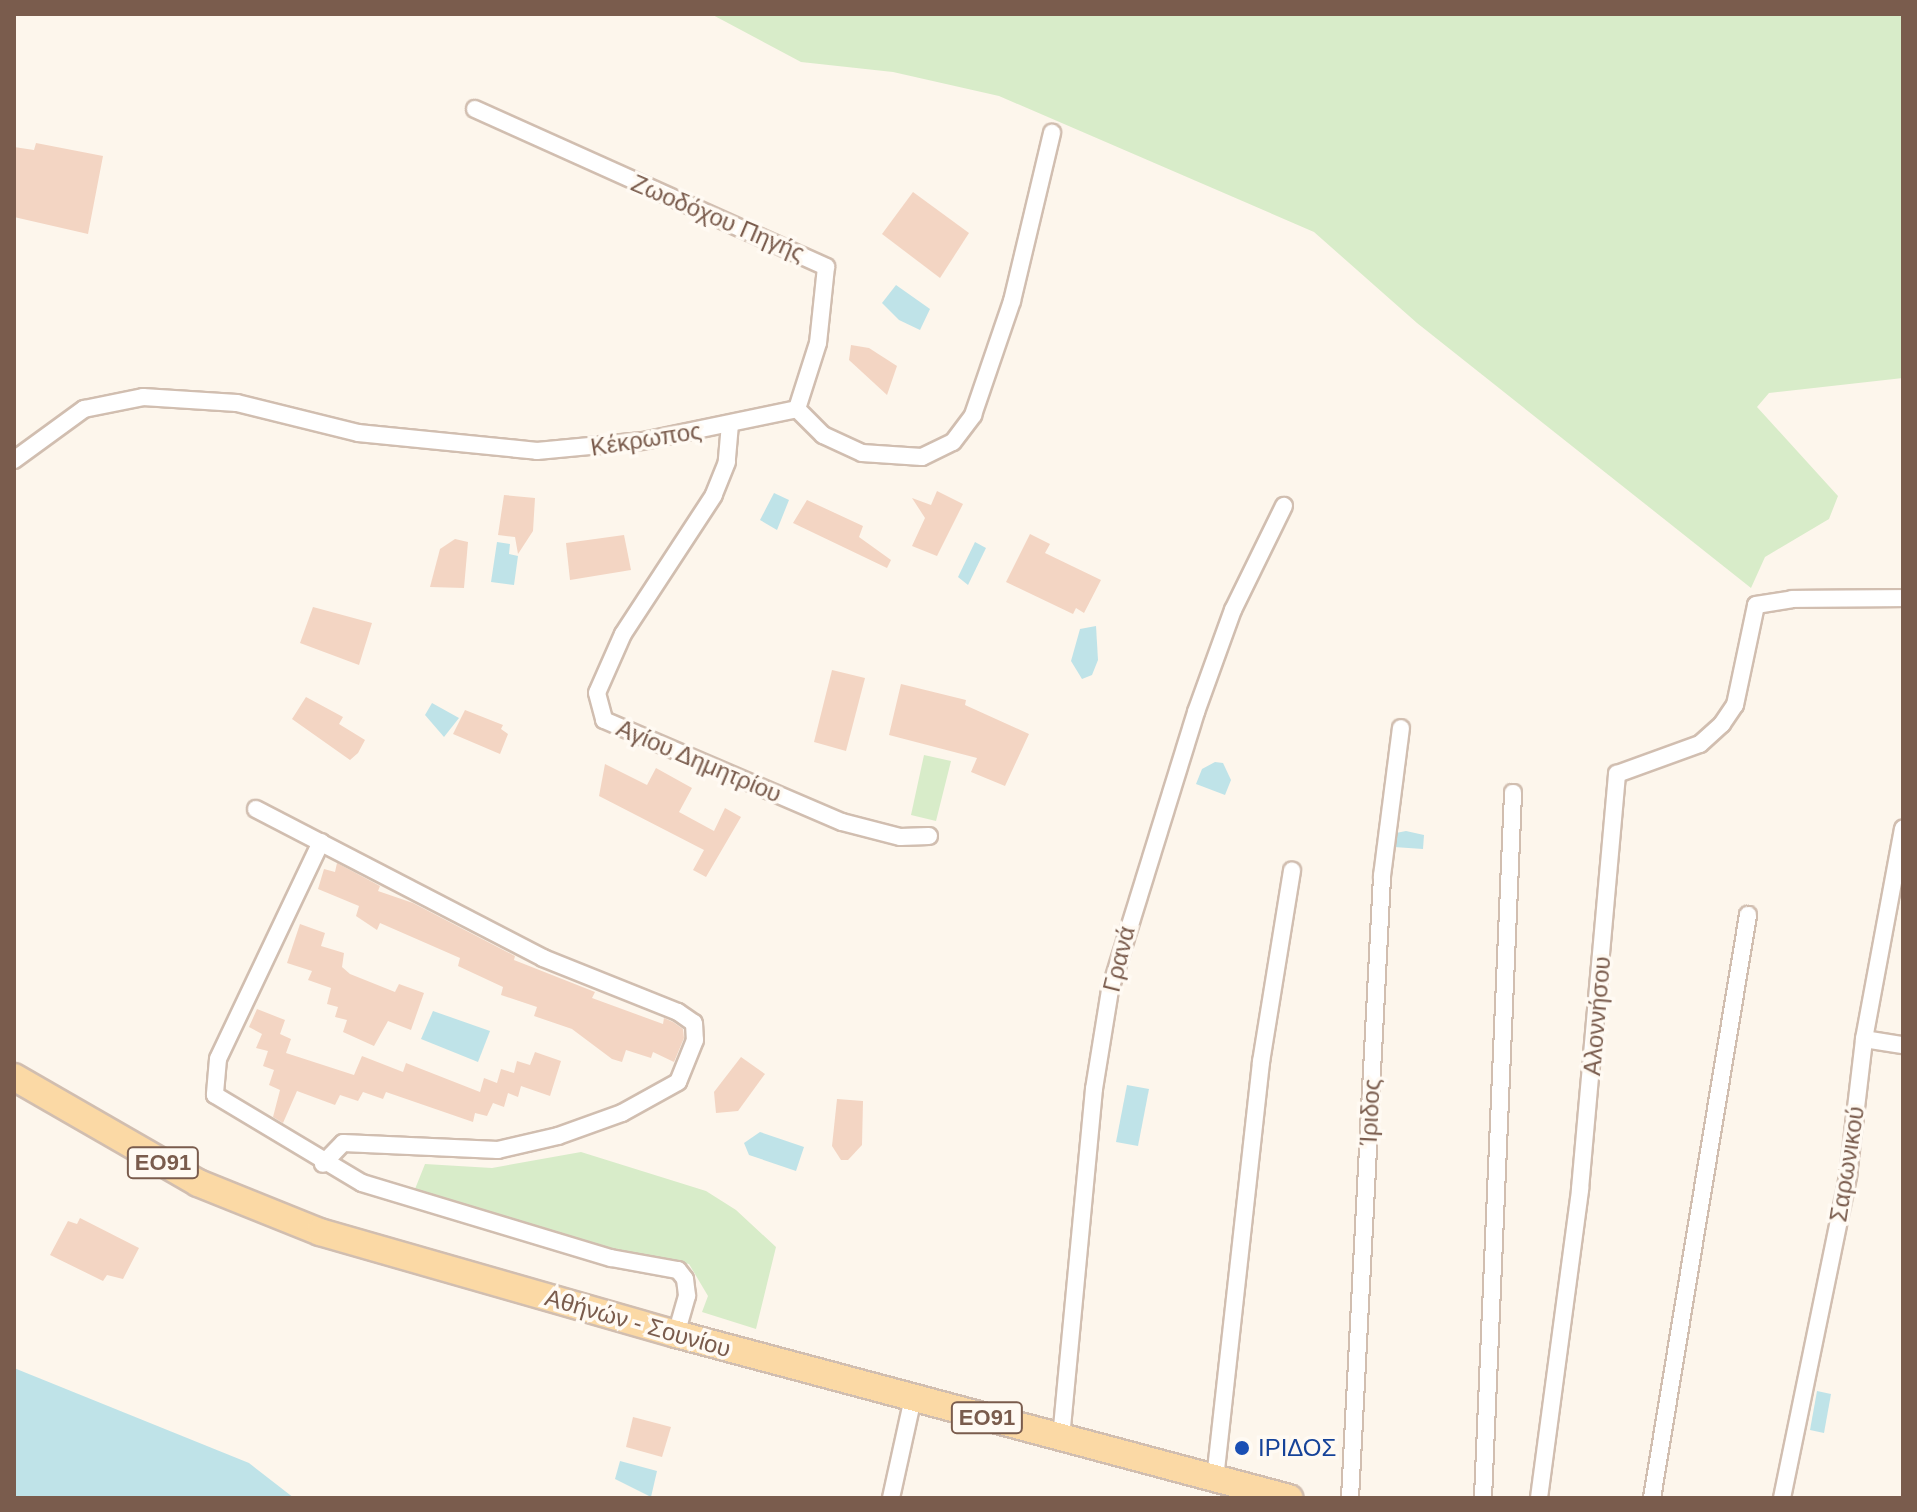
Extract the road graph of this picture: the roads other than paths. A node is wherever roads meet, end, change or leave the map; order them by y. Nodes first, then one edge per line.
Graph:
1 (475, 109) dead end
2 (1052, 133) dead end
3 (797, 409) junction
4 (730, 424) junction
5 (14, 460) edge
6 (1284, 506) dead end
7 (1903, 598) edge
8 (1401, 728) dead end
9 (1513, 793) dead end
10 (256, 809) dead end
11 (1903, 829) edge
12 (929, 836) dead end
13 (321, 842) junction
14 (1292, 870) dead end
15 (1748, 915) dead end
16 (1864, 1039) junction
17 (1903, 1045) edge
18 (14, 1077) edge
19 (323, 1164) junction
20 (676, 1334) junction
21 (913, 1398) junction
22 (1061, 1438) junction
23 (1215, 1479) junction
24 (891, 1498) edge
25 (1289, 1498) edge
26 (1350, 1498) edge
27 (1483, 1498) edge
28 (1539, 1498) edge
29 (1652, 1498) edge
30 (1782, 1498) edge

1 - 3 street, Ζωοδόχου Πηγής
2 - 3 street
3 - 4 street, Κέκρωπος
4 - 5 street, Κέκρωπος
4 - 12 street, Αγίου Δημητρίου
6 - 22 street, Γρανά
7 - 28 street, Αλοννήσου
8 - 26 street, Ίριδος
9 - 27 street
10 - 13 street
11 - 16 street, Σαρωνικού
13 - 19 street
13 - 19 street
14 - 23 street
15 - 29 street
16 - 17 street
16 - 30 street, Σαρωνικού
18 - 20 main road, Αθήνών - Σουνίου / ΕΟ91
19 - 20 street
20 - 21 main road, Αθήνών - Σουνίου / ΕΟ91
21 - 22 main road, Αθήνών - Σουνίου / ΕΟ91
21 - 24 street
22 - 23 main road, Αθήνών - Σουνίου / ΕΟ91
23 - 25 main road, Αθήνών - Σουνίου / ΕΟ91

